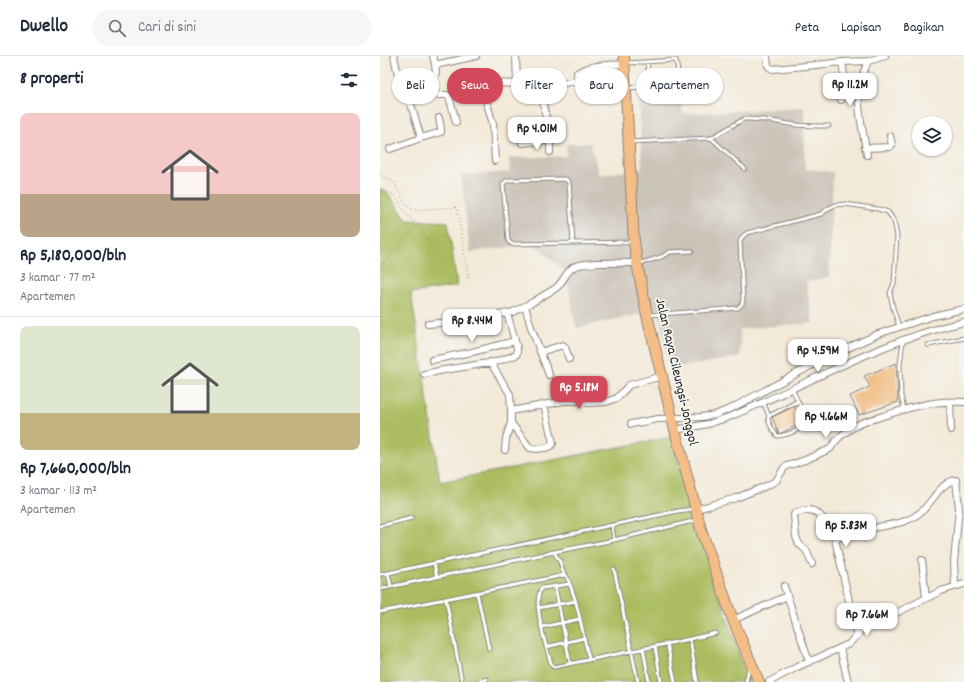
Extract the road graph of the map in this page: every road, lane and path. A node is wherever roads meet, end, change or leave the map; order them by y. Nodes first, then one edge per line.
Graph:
1 (394, 56) edge
2 (433, 56) edge
3 (476, 56) edge
4 (516, 56) edge
5 (767, 56) edge
6 (885, 56) edge
7 (625, 60) edge
8 (868, 61) junction
9 (647, 62) junction
10 (842, 62) junction
11 (435, 65) junction
12 (396, 68) edge
13 (435, 68) edge
14 (516, 68) edge
15 (648, 68) edge
16 (677, 68) edge
17 (567, 83) edge
18 (841, 100) dead end
19 (411, 104) edge
20 (451, 104) edge
21 (488, 104) edge
22 (543, 104) edge
23 (627, 104) edge
24 (439, 118) dead end
25 (456, 122) dead end
26 (829, 126) dead end
27 (890, 136) dead end
28 (421, 138) junction
29 (712, 138) junction
30 (550, 140) junction
31 (629, 142) junction
32 (522, 143) dead end
33 (865, 148) junction
34 (390, 149) dead end
35 (550, 152) dead end
36 (867, 155) dead end
37 (495, 161) dead end
38 (745, 169) dead end
39 (380, 175) edge
40 (380, 189) edge
41 (418, 226) junction
42 (634, 242) junction
43 (573, 243) junction
44 (692, 251) dead end
45 (443, 261) dead end
46 (637, 263) junction
47 (380, 267) edge
48 (469, 281) dead end
49 (525, 306) junction
50 (964, 309) edge
51 (507, 313) junction
52 (647, 315) junction
53 (964, 322) edge
54 (428, 324) dead end
55 (900, 326) junction
56 (964, 338) edge
57 (904, 339) junction
58 (515, 341) junction
59 (928, 346) dead end
60 (540, 352) junction
61 (569, 359) dead end
62 (432, 360) dead end
63 (490, 362) junction
64 (814, 364) junction
65 (424, 374) dead end
66 (549, 375) dead end
67 (662, 376) junction
68 (820, 376) junction
69 (792, 389) junction
70 (798, 401) junction
71 (763, 402) junction
72 (950, 402) junction
73 (964, 402) edge
74 (544, 405) junction
75 (904, 409) junction
76 (510, 411) junction
77 (769, 416) junction
78 (672, 418) junction
79 (511, 423) junction
80 (630, 424) dead end
81 (675, 430) junction
82 (951, 430) dead end
83 (505, 450) dead end
84 (962, 508) edge
85 (695, 509) junction
86 (412, 518) dead end
87 (698, 520) junction
88 (380, 526) edge
89 (612, 526) junction
90 (835, 539) junction
91 (614, 540) junction
92 (554, 552) junction
93 (922, 560) dead end
94 (434, 563) junction
95 (812, 564) dead end
96 (614, 569) dead end
97 (388, 573) junction
98 (380, 574) edge
99 (564, 575) junction
100 (436, 577) junction
101 (570, 584) junction
102 (964, 584) edge
103 (555, 586) junction
104 (784, 586) dead end
105 (955, 586) junction
106 (391, 587) junction
107 (380, 589) edge
108 (477, 593) junction
109 (787, 596) junction
110 (926, 598) junction
111 (446, 599) junction
112 (576, 601) junction
113 (559, 604) junction
114 (538, 608) junction
115 (380, 612) edge
116 (580, 618) junction
117 (733, 620) junction
118 (562, 622) junction
119 (542, 627) junction
120 (716, 633) dead end
121 (857, 636) junction
122 (584, 638) junction
123 (690, 640) junction
124 (566, 642) junction
125 (667, 643) junction
126 (655, 646) junction
127 (546, 647) junction
128 (643, 648) junction
129 (840, 648) junction
130 (489, 649) dead end
131 (631, 651) junction
132 (589, 659) junction
133 (751, 662) junction
134 (809, 662) junction
135 (570, 663) junction
136 (487, 679) dead end
137 (462, 682) edge
138 (476, 682) edge
139 (638, 682) edge
140 (649, 682) edge
141 (661, 682) edge
142 (674, 682) edge
143 (697, 682) edge
144 (746, 682) edge
145 (759, 682) edge
146 (769, 682) edge
147 (848, 682) edge

1 - 12 street
2 - 11 street
3 - 11 street
4 - 14 street
5 - 10 street
6 - 8 street
7 - 9 lane
7 - 17 street
8 - 10 street
8 - 33 street
9 - 15 lane
9 - 16 lane
10 - 18 street
11 - 13 street
19 - 28 street
20 - 25 street
21 - 37 street
22 - 30 street
23 - 31 main road, Jalan Raya Cileungsi-Jonggol
24 - 28 street
26 - 29 lane
27 - 33 street
28 - 34 street
29 - 31 lane
29 - 38 lane
30 - 32 street
30 - 35 street
31 - 42 main road, Jalan Raya Cileungsi-Jonggol
33 - 36 street
39 - 48 path
40 - 41 path
41 - 45 path
41 - 47 path
42 - 43 lane
42 - 46 main road, Jalan Raya Cileungsi-Jonggol
43 - 43 lane
44 - 46 lane
46 - 49 street
46 - 52 main road, Jalan Raya Cileungsi-Jonggol
49 - 51 street
49 - 60 street
50 - 55 street
51 - 54 street
51 - 58 street
52 - 55 lane
52 - 67 main road, Jalan Raya Cileungsi-Jonggol
53 - 57 street
55 - 64 street
56 - 59 lane
57 - 68 street
57 - 75 lane
58 - 62 street
58 - 63 street
60 - 61 street
60 - 66 street
63 - 65 street
63 - 76 street
64 - 68 street
64 - 78 street
67 - 74 street
67 - 78 main road, Jalan Raya Cileungsi-Jonggol
68 - 69 street
69 - 70 lane
69 - 71 street
70 - 77 lane
70 - 77 lane
71 - 77 lane
71 - 81 street
72 - 73 street
72 - 75 street
72 - 82 street
74 - 76 street
74 - 79 street
75 - 85 street
76 - 79 street
78 - 80 street
78 - 81 main road, Jalan Raya Cileungsi-Jonggol
79 - 83 street
81 - 85 main road, Jalan Raya Cileungsi-Jonggol
84 - 90 street
84 - 105 street
85 - 87 main road, Jalan Raya Cileungsi-Jonggol
85 - 89 lane
86 - 88 lane
87 - 91 lane
87 - 117 main road, Jalan Raya Cileungsi-Jonggol
89 - 91 lane
89 - 94 lane
90 - 95 street
90 - 121 street
91 - 92 lane
92 - 99 lane
92 - 100 lane
93 - 110 street
94 - 97 lane
94 - 100 lane
96 - 131 lane
97 - 98 lane
97 - 106 lane
99 - 101 lane
99 - 108 lane
100 - 106 lane
101 - 103 lane
101 - 112 lane
102 - 105 street
103 - 113 lane
103 - 114 lane
104 - 109 street
105 - 110 street
106 - 107 lane
108 - 111 lane
108 - 130 lane
109 - 117 street
109 - 134 street
110 - 121 street
111 - 115 lane
111 - 137 lane
112 - 113 lane
112 - 116 lane
113 - 114 lane
113 - 118 lane
114 - 119 lane
116 - 118 lane
116 - 122 lane
117 - 133 main road, Jalan Raya Cileungsi-Jonggol
118 - 119 lane
118 - 124 lane
119 - 127 lane
120 - 123 lane
121 - 129 street
122 - 124 lane
122 - 132 lane
123 - 125 lane
123 - 143 lane
124 - 127 lane
124 - 135 lane
125 - 126 lane
125 - 142 lane
126 - 128 lane
126 - 141 lane
127 - 135 lane
128 - 131 lane
128 - 140 lane
129 - 134 street
129 - 147 street
131 - 132 lane
131 - 139 lane
132 - 135 lane
133 - 144 lane
133 - 145 main road, Jalan Raya Cileungsi-Jonggol
134 - 146 street
136 - 138 lane

